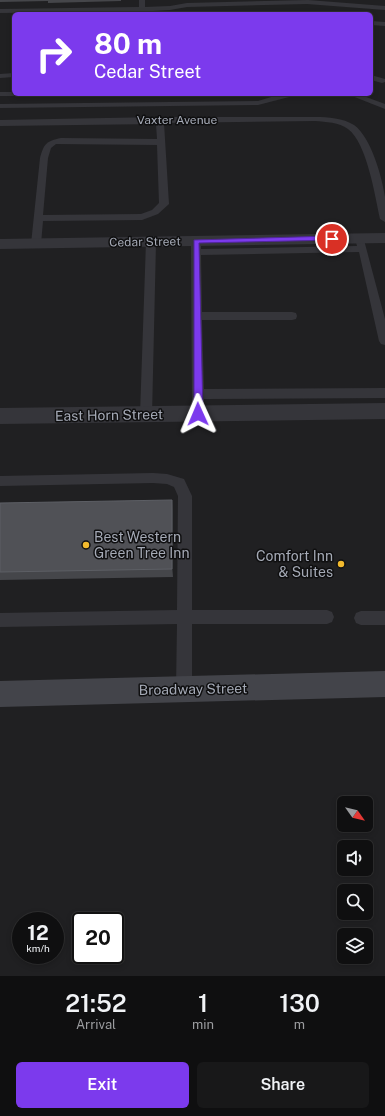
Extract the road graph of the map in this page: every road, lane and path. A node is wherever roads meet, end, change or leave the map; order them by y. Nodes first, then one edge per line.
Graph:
1 (142, 0) edge
2 (187, 2) edge
3 (385, 8) edge
4 (142, 9) junction
5 (0, 11) edge
6 (81, 12) edge
7 (150, 12) edge
8 (190, 12) edge
9 (373, 23) edge
10 (385, 24) edge
11 (12, 75) edge
12 (0, 76) edge
13 (373, 78) edge
14 (382, 81) dead end
15 (0, 94) edge
16 (12, 94) edge
17 (70, 96) edge
18 (283, 96) edge
19 (356, 96) edge
20 (0, 106) edge
21 (69, 106) junction
22 (385, 107) edge
23 (160, 120) junction
24 (0, 123) edge
25 (161, 142) junction
26 (39, 218) junction
27 (385, 219) edge
28 (385, 238) edge
29 (151, 242) junction
30 (0, 244) edge
31 (36, 244) junction
32 (361, 244) junction
33 (196, 247) junction
34 (197, 316) junction
35 (292, 316) dead end
36 (385, 341) edge
37 (385, 393) edge
38 (302, 403) junction
39 (198, 404) junction
40 (385, 412) edge
41 (146, 414) junction
42 (0, 416) edge
43 (0, 481) edge
44 (185, 617) junction
45 (327, 618) dead end
46 (361, 618) dead end
47 (385, 618) edge
48 (0, 620) edge
49 (385, 684) edge
50 (184, 689) junction
51 (0, 694) edge

1 - 4 lane
2 - 3 lane
2 - 4 lane
2 - 8 lane
4 - 6 lane
4 - 7 lane
5 - 6 lane
9 - 10 lane
11 - 12 lane
13 - 14 lane
15 - 16 lane
17 - 21 lane
18 - 21 lane
19 - 22 lane
20 - 21 lane
23 - 24 lane, Vaxter Avenue
23 - 25 lane
23 - 27 lane, Vaxter Avenue
25 - 26 lane
25 - 26 lane
26 - 31 lane
28 - 32 street, Cedar Street
29 - 31 street, Cedar Street
29 - 33 street, Cedar Street
29 - 41 lane
30 - 31 street, Cedar Street
32 - 33 street, Cedar Street
32 - 36 lane
33 - 34 lane
34 - 35 lane
34 - 39 lane
37 - 38 lane
38 - 39 street, East Horn Street
38 - 40 street, East Horn Street
39 - 41 street, East Horn Street
41 - 42 street, East Horn Street
43 - 44 lane
44 - 45 lane
44 - 48 lane
44 - 50 lane
46 - 47 lane
49 - 50 street, Broadway Street
50 - 51 street, Broadway Street

